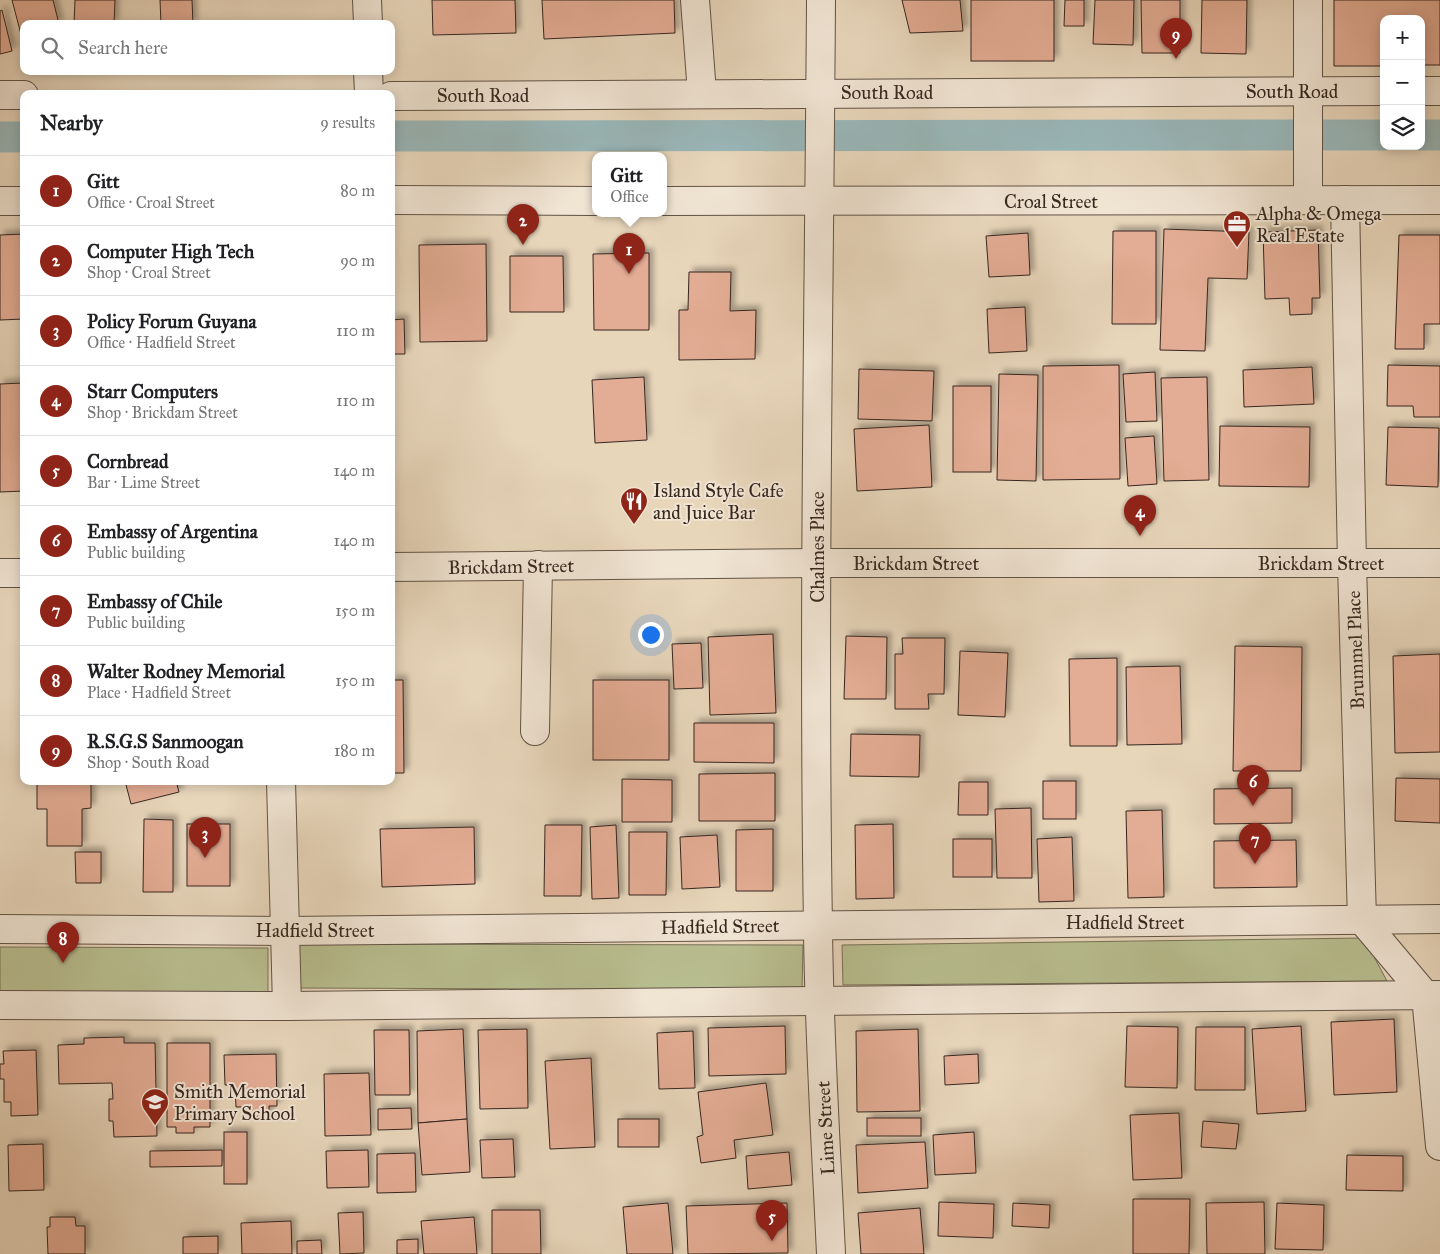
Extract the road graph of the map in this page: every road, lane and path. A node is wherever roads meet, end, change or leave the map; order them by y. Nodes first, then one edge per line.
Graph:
1 (367, 0) edge
2 (694, 0) edge
3 (821, 0) edge
4 (1308, 0) edge
5 (368, 20) edge
6 (368, 75) edge
7 (368, 90) edge
8 (1380, 91) edge
9 (1425, 91) edge
10 (1440, 91) edge
11 (702, 93) junction
12 (0, 95) edge
13 (20, 95) edge
14 (395, 96) edge
15 (1308, 97) junction
16 (820, 104) junction
17 (1308, 199) junction
18 (395, 200) edge
19 (1345, 200) junction
20 (1440, 200) edge
21 (0, 201) edge
22 (20, 201) edge
23 (592, 201) edge
24 (667, 201) edge
25 (818, 202) junction
26 (817, 563) junction
27 (1440, 563) edge
28 (1352, 564) junction
29 (538, 565) junction
30 (395, 567) edge
31 (0, 573) edge
32 (20, 573) edge
33 (535, 731) dead end
34 (281, 785) edge
35 (1440, 919) edge
36 (1362, 920) junction
37 (818, 925) junction
38 (0, 929) edge
39 (285, 930) junction
40 (1433, 995) edge
41 (819, 1002) junction
42 (0, 1005) edge
43 (287, 1006) junction
44 (1440, 1146) edge
45 (830, 1254) edge

1 - 5 street
2 - 11 street
3 - 16 street, Chalmes Place
4 - 15 street
6 - 7 street
8 - 15 street, South Road
9 - 10 street
11 - 14 street, South Road
11 - 16 street, South Road
12 - 13 street
15 - 16 street, South Road
15 - 17 street
16 - 25 street, Chalmes Place
17 - 19 street, Croal Street
17 - 25 street, Croal Street
18 - 23 street
19 - 20 street, Croal Street
19 - 28 street, Brummel Place
21 - 22 street
24 - 25 street, Croal Street
25 - 26 street, Chalmes Place
26 - 28 street, Brickdam Street
26 - 29 street, Brickdam Street
26 - 37 street, Chalmes Place
27 - 28 street, Brickdam Street
28 - 36 street, Brummel Place
29 - 30 street, Brickdam Street
29 - 33 street
31 - 32 street
34 - 39 street
35 - 36 street, Hadfield Street
36 - 37 street, Hadfield Street
36 - 40 street
37 - 39 street, Hadfield Street
37 - 41 street, Chalmes Place
38 - 39 street, Hadfield Street
39 - 43 street
40 - 41 street
40 - 44 street
41 - 43 street
41 - 45 street, Lime Street
42 - 43 street

